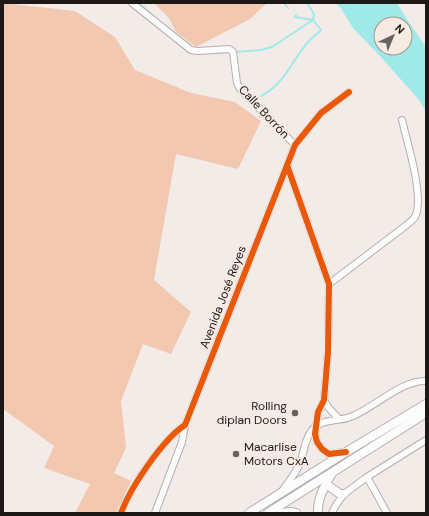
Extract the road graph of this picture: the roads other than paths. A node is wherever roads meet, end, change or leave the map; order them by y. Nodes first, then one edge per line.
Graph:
1 (132, 3) edge
2 (349, 92) dead end
3 (402, 120) dead end
4 (295, 145) junction
5 (287, 165) junction
6 (329, 284) junction
7 (426, 380) edge
8 (324, 400) junction
9 (426, 404) edge
10 (426, 413) edge
11 (340, 419) junction
12 (185, 425) junction
13 (316, 425) junction
14 (426, 440) edge
15 (346, 452) junction
16 (333, 472) junction
17 (367, 478) junction
18 (326, 484) junction
19 (344, 494) junction
20 (278, 495) junction
21 (121, 513) edge
22 (155, 513) edge
23 (248, 513) edge
24 (268, 513) edge
25 (282, 513) edge
26 (296, 513) edge
27 (318, 513) edge
28 (332, 513) edge
29 (387, 513) edge

1 - 4 street, Calle Borrón
2 - 4 street, Avenida José Reyes
3 - 6 street
4 - 5 street, Avenida José Reyes
5 - 6 street
5 - 12 street, Avenida José Reyes
6 - 8 street
7 - 11 street
8 - 11 street
8 - 13 street
9 - 15 main road
10 - 16 main road
11 - 13 street
12 - 21 street, Avenida José Reyes
12 - 22 street
13 - 15 street
13 - 20 street
14 - 17 street
15 - 20 main road
16 - 18 main road
16 - 24 main road
17 - 19 street
17 - 29 street
18 - 19 main road
18 - 27 main road
19 - 28 street
20 - 23 main road
25 - 26 main road

